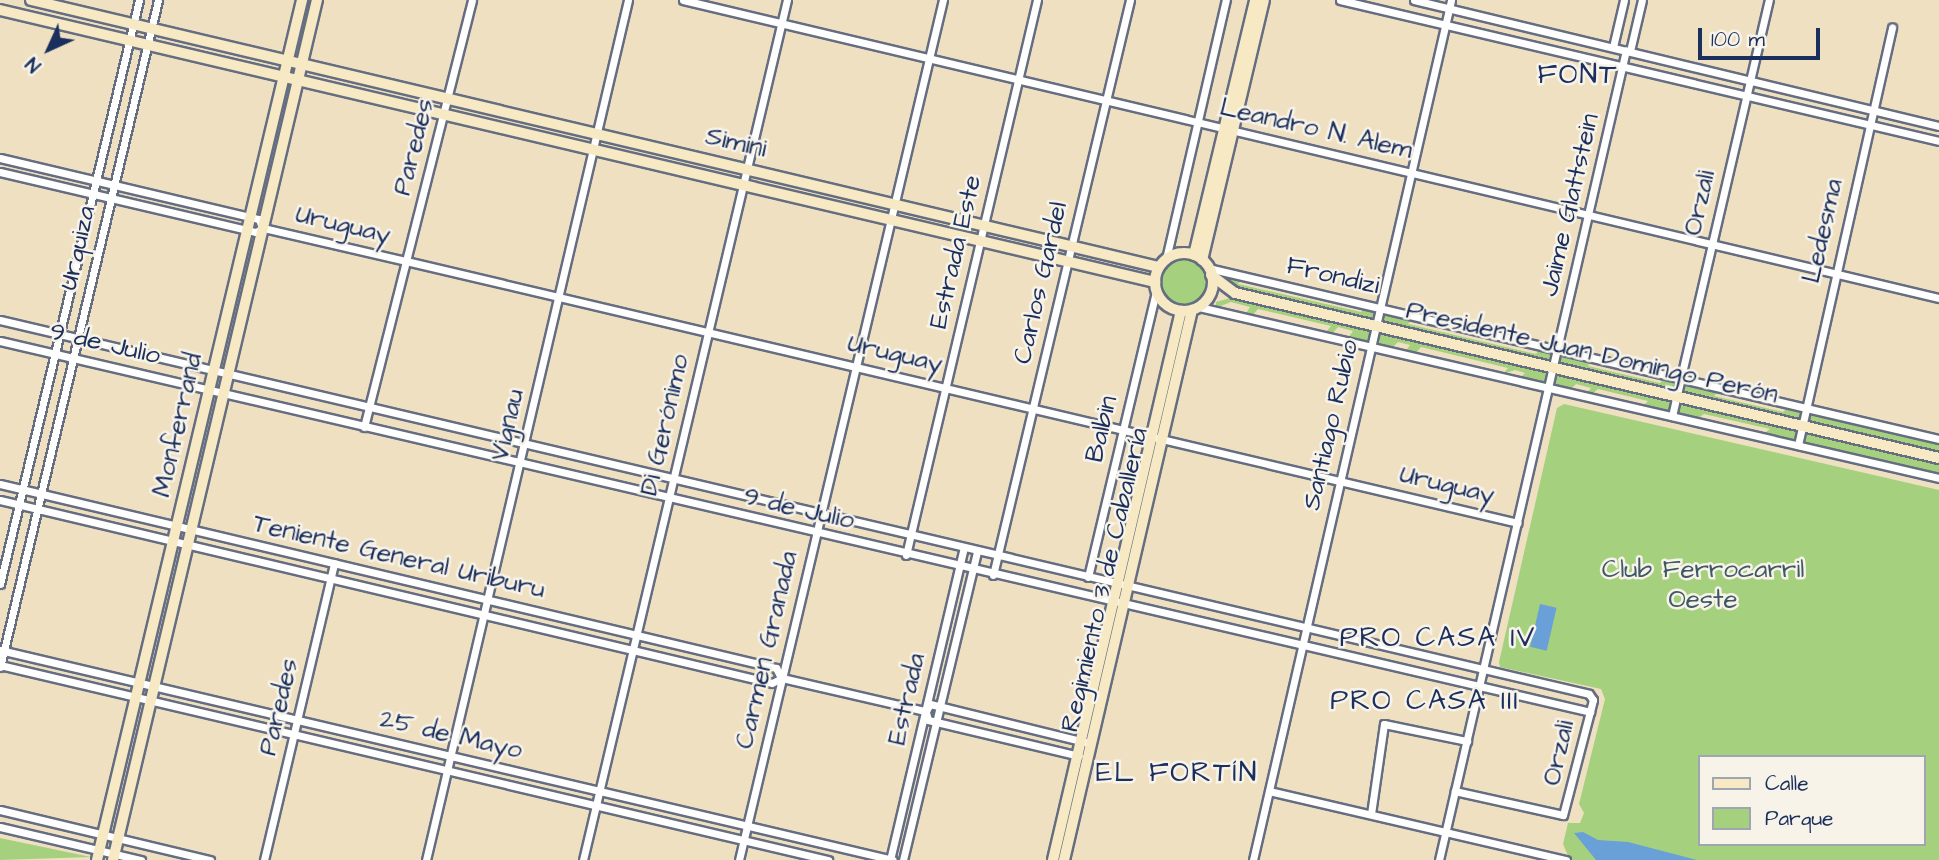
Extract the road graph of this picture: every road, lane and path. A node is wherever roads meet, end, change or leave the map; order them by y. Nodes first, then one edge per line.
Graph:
1 (31, 0) edge
2 (139, 0) edge
3 (158, 0) edge
4 (302, 0) edge
5 (317, 0) edge
6 (472, 0) edge
7 (628, 0) edge
8 (683, 0) edge
9 (787, 0) edge
10 (943, 0) edge
11 (1037, 0) edge
12 (1130, 0) edge
13 (1226, 0) edge
14 (1255, 0) edge
15 (1264, 0) edge
16 (1340, 0) edge
17 (1414, 0) edge
18 (1624, 0) edge
19 (1642, 0) edge
20 (1769, 0) edge
21 (1450, 4) edge
22 (0, 10) edge
23 (781, 23) junction
24 (133, 24) junction
25 (1446, 25) junction
26 (1892, 27) dead end
27 (151, 28) junction
28 (129, 41) junction
29 (147, 45) junction
30 (1613, 47) junction
31 (1628, 50) junction
32 (929, 59) junction
33 (288, 60) junction
34 (302, 64) junction
35 (1624, 66) junction
36 (284, 77) junction
37 (1750, 79) junction
38 (298, 80) junction
39 (1018, 80) junction
40 (1746, 95) junction
41 (448, 98) junction
42 (1106, 101) junction
43 (1871, 108) junction
44 (444, 115) junction
45 (1198, 122) junction
46 (1870, 124) junction
47 (1939, 126) edge
48 (1229, 130) junction
49 (597, 134) junction
50 (1939, 141) edge
51 (594, 150) junction
52 (0, 158) edge
53 (747, 169) junction
54 (0, 172) edge
55 (1411, 172) junction
56 (96, 181) junction
57 (114, 185) junction
58 (743, 185) junction
59 (93, 194) junction
60 (111, 198) junction
61 (894, 204) junction
62 (1590, 214) junction
63 (250, 217) junction
64 (891, 220) junction
65 (984, 226) junction
66 (263, 228) junction
67 (247, 230) junction
68 (981, 241) junction
69 (1712, 242) junction
70 (1071, 246) junction
71 (406, 261) junction
72 (1068, 261) junction
73 (1162, 263) junction
74 (1204, 264) junction
75 (1836, 271) junction
76 (1155, 287) junction
77 (1235, 293) junction
78 (560, 297) junction
79 (1939, 298) edge
80 (1193, 308) junction
81 (1380, 308) junction
82 (0, 320) edge
83 (1376, 326) junction
84 (709, 332) junction
85 (60, 334) junction
86 (78, 339) junction
87 (0, 341) edge
88 (1371, 346) junction
89 (1558, 350) junction
90 (55, 354) junction
91 (73, 358) junction
92 (856, 366) junction
93 (1554, 368) junction
94 (214, 371) junction
95 (228, 374) junction
96 (1681, 378) junction
97 (1549, 387) junction
98 (946, 388) junction
99 (209, 390) junction
100 (223, 394) junction
101 (1676, 396) junction
102 (369, 407) junction
103 (1804, 407) junction
104 (1033, 408) junction
105 (1672, 416) junction
106 (1801, 426) junction
107 (364, 427) junction
108 (1123, 429) junction
109 (1157, 437) junction
110 (1939, 439) edge
111 (525, 444) junction
112 (1798, 445) junction
113 (1939, 456) edge
114 (520, 464) junction
115 (1939, 478) edge
116 (674, 480) junction
117 (1340, 481) junction
118 (0, 484) edge
119 (23, 489) junction
120 (41, 494) junction
121 (669, 499) junction
122 (0, 500) edge
123 (19, 505) junction
124 (38, 509) junction
125 (821, 514) junction
126 (1518, 523) junction
127 (177, 526) junction
128 (191, 529) junction
129 (816, 534) junction
130 (911, 536) junction
131 (173, 541) junction
132 (188, 545) junction
133 (964, 548) junction
134 (977, 551) junction
135 (906, 555) junction
136 (998, 556) junction
137 (334, 563) junction
138 (959, 567) junction
139 (972, 570) junction
140 (993, 575) junction
141 (1088, 577) junction
142 (330, 579) junction
143 (0, 584) edge
144 (1122, 585) junction
145 (488, 599) junction
146 (1118, 604) junction
147 (484, 615) junction
148 (1306, 628) junction
149 (637, 635) junction
150 (1302, 646) junction
151 (2, 650) edge
152 (633, 650) junction
153 (0, 666) edge
154 (1483, 669) junction
155 (782, 678) junction
156 (140, 683) junction
157 (154, 686) junction
158 (1479, 687) junction
159 (1589, 694) joint
160 (136, 697) junction
161 (151, 700) junction
162 (939, 706) junction
163 (925, 711) junction
164 (1590, 712) junction
165 (297, 720) junction
166 (935, 722) junction
167 (294, 734) junction
168 (1467, 741) junction
169 (1086, 742) junction
170 (451, 756) junction
171 (1082, 757) junction
172 (447, 770) junction
173 (599, 791) junction
174 (1269, 791) junction
175 (1455, 791) junction
176 (596, 805) junction
177 (0, 810) edge
178 (1371, 814) junction
179 (747, 826) junction
180 (0, 827) edge
181 (1446, 832) junction
182 (103, 835) junction
183 (118, 838) junction
184 (743, 840) junction
185 (99, 855) edge
186 (113, 857) edge
187 (1549, 858) edge
188 (1566, 859) edge
189 (141, 860) edge
190 (210, 860) edge
191 (264, 860) edge
192 (426, 860) edge
193 (583, 860) edge
194 (738, 860) edge
195 (828, 860) edge
196 (891, 860) edge
197 (903, 860) edge
198 (1053, 860) edge
199 (1064, 860) edge
200 (1253, 860) edge
201 (1439, 860) edge

1 - 24 main road, Simini
2 - 24 street, Urquiza
3 - 27 street, Urquiza
4 - 33 main road, Monferrand
5 - 34 main road, Monferrand
6 - 41 street, Paredes
7 - 49 street, Vignau
8 - 23 street, Leandro N. Alem
9 - 23 street, Di Gerónimo
10 - 32 street, Carmen Granada
11 - 39 street, Estrada Este
12 - 42 street, Carlos Gardel
13 - 45 street
14 - 48 main road
15 - 48 main road
16 - 25 street
17 - 21 street
18 - 30 street
19 - 31 street, Jaime Glattstein
20 - 37 street, Orzali
21 - 25 street, Santiago Rubio
21 - 30 street
22 - 28 main road, Simini
23 - 32 street, Leandro N. Alem
23 - 53 street, Di Gerónimo
24 - 27 main road, Simini
24 - 28 street, Urquiza
25 - 35 street
25 - 55 street, Santiago Rubio
26 - 43 street, Ledesma
27 - 29 street, Urquiza
27 - 33 main road, Simini
28 - 29 main road, Simini
28 - 56 street, Urquiza
29 - 36 main road, Simini
29 - 57 street, Urquiza
30 - 31 street
31 - 35 street, Jaime Glattstein
31 - 37 street
32 - 39 street, Leandro N. Alem
32 - 61 street, Carmen Granada
33 - 34 main road, Simini
33 - 36 main road, Monferrand
34 - 38 main road, Monferrand
34 - 41 main road, Simini
35 - 40 street
35 - 62 street, Jaime Glattstein
36 - 38 main road, Simini
36 - 63 main road, Monferrand
37 - 40 street, Orzali
37 - 43 street
38 - 44 main road, Simini
38 - 66 main road, Monferrand
39 - 42 street, Leandro N. Alem
39 - 65 street, Estrada Este
40 - 46 street
40 - 69 street, Orzali
41 - 44 street, Paredes
41 - 49 main road, Simini
42 - 45 street, Leandro N. Alem
42 - 70 street, Carlos Gardel
43 - 46 street, Ledesma
43 - 47 street
44 - 51 main road, Simini
44 - 71 street, Paredes
45 - 48 street, Leandro N. Alem
45 - 73 street
46 - 50 street
46 - 75 street, Ledesma
48 - 55 street, Leandro N. Alem
48 - 74 main road
49 - 51 street, Vignau
49 - 53 main road, Simini
51 - 58 main road, Simini
51 - 78 street, Vignau
52 - 56 street, Uruguay
53 - 58 street, Di Gerónimo
53 - 61 main road, Simini
54 - 59 street, Uruguay
55 - 62 street, Leandro N. Alem
55 - 81 street, Santiago Rubio
56 - 57 street, Uruguay
56 - 59 street, Urquiza
57 - 60 street, Urquiza
57 - 63 street, Uruguay
58 - 64 main road, Simini
58 - 84 street, Di Gerónimo
59 - 60 street, Uruguay
59 - 85 street, Urquiza
60 - 67 street, Uruguay
60 - 86 street, Urquiza
61 - 64 street, Carmen Granada
61 - 65 main road, Simini
62 - 69 street, Leandro N. Alem
62 - 89 street, Jaime Glattstein
63 - 66 street, Uruguay
63 - 67 main road, Monferrand
64 - 68 main road, Simini
64 - 92 street, Carmen Granada
65 - 68 street, Estrada Este
65 - 70 main road, Simini
66 - 67 street, Uruguay
66 - 71 street, Uruguay
66 - 95 main road, Monferrand
67 - 94 main road, Monferrand
68 - 72 main road, Simini
68 - 98 street, Estrada Este
69 - 75 street, Leandro N. Alem
69 - 96 street, Orzali
70 - 72 street, Carlos Gardel
70 - 73 main road, Simini
71 - 78 street, Uruguay
71 - 102 street, Paredes
72 - 76 main road, Simini
72 - 104 street, Carlos Gardel
73 - 74 main road
73 - 76 main road
74 - 77 main road, Presidente Juan Domingo Perón
74 - 80 main road
74 - 81 street, Frondizi
75 - 79 street, Leandro N. Alem
75 - 103 street, Ledesma
76 - 80 main road
76 - 108 street, Balbin
77 - 80 main road
77 - 83 main road, Presidente Juan Domingo Perón
78 - 84 street, Uruguay
78 - 111 street, Vignau
80 - 88 street
80 - 109 main road, Regimiento 3 de Caballería
81 - 83 street, Santiago Rubio
81 - 89 street, Frondizi
82 - 85 street, 9 de Julio
83 - 88 street, Santiago Rubio
83 - 93 main road, Presidente Juan Domingo Perón
84 - 92 street, Uruguay
84 - 116 street, Di Gerónimo
85 - 86 street, 9 de Julio
85 - 90 street, Urquiza
86 - 91 street, Urquiza
86 - 94 street, 9 de Julio
87 - 90 street, 9 de Julio
88 - 97 street
88 - 117 street, Santiago Rubio
89 - 93 street, Jaime Glattstein
89 - 96 street, Frondizi
90 - 91 street, 9 de Julio
90 - 119 street, Urquiza
91 - 99 street, 9 de Julio
91 - 120 street, Urquiza
92 - 98 street, Uruguay
92 - 125 street, Carmen Granada
93 - 97 street, Jaime Glattstein
93 - 101 main road, Presidente Juan Domingo Perón
94 - 95 street, 9 de Julio
94 - 99 main road, Monferrand
95 - 100 main road, Monferrand
95 - 102 street, 9 de Julio
96 - 101 street, Orzali
96 - 103 street, Frondizi
97 - 105 street
97 - 126 street, Jaime Glattstein
98 - 104 street, Uruguay
98 - 130 street, Estrada Este
99 - 100 street, 9 de Julio
99 - 127 main road, Monferrand
100 - 107 street, 9 de Julio
100 - 128 main road, Monferrand
101 - 105 street, Orzali
101 - 106 main road, Presidente Juan Domingo Perón
102 - 107 street, Paredes
102 - 111 street, 9 de Julio
103 - 106 street, Ledesma
103 - 110 street, Frondizi
104 - 108 street, Uruguay
104 - 136 street, Carlos Gardel
105 - 112 street
106 - 112 street, Ledesma
106 - 113 main road, Presidente Juan Domingo Perón
107 - 114 street, 9 de Julio
108 - 109 street, Uruguay
108 - 141 street, Balbin
109 - 117 street, Uruguay
109 - 144 main road, Regimiento 3 de Caballería
111 - 114 street, Vignau
111 - 116 street, 9 de Julio
112 - 115 street
114 - 121 street, 9 de Julio
114 - 145 street, Vignau
116 - 121 street, Di Gerónimo
116 - 125 street, 9 de Julio
117 - 126 street, Uruguay
117 - 148 street, Santiago Rubio
118 - 119 street, Teniente General Uriburu
119 - 120 street, Teniente General Uriburu
119 - 123 street, Urquiza
120 - 124 street, Urquiza
120 - 127 street, Teniente General Uriburu
121 - 129 street, 9 de Julio
121 - 149 street, Di Gerónimo
122 - 123 street, Teniente General Uriburu
123 - 124 street, Teniente General Uriburu
123 - 143 street, Urquiza
124 - 131 street, Teniente General Uriburu
124 - 151 street, Urquiza
125 - 129 street, Carmen Granada
125 - 130 street, 9 de Julio
126 - 154 street, Jaime Glattstein
127 - 128 street, Teniente General Uriburu
127 - 131 main road, Monferrand
128 - 132 main road, Monferrand
128 - 137 street, Teniente General Uriburu
129 - 135 street, 9 de Julio
129 - 155 street, Carmen Granada
130 - 133 street, 9 de Julio
130 - 135 street, Estrada Este
131 - 132 street, Teniente General Uriburu
131 - 156 main road, Monferrand
132 - 142 street, Teniente General Uriburu
132 - 157 main road, Monferrand
133 - 134 street, 9 de Julio
133 - 138 street, Estrada
134 - 136 street, 9 de Julio
134 - 139 street, Estrada
135 - 138 street, 9 de Julio
136 - 140 street, Carlos Gardel
136 - 141 street, 9 de Julio
137 - 142 street, Paredes
137 - 145 street, Teniente General Uriburu
138 - 139 street, 9 de Julio
138 - 163 street, Estrada
139 - 140 street, 9 de Julio
139 - 162 street, Estrada
140 - 146 street, 9 de Julio
141 - 144 street, 9 de Julio
142 - 147 street, Teniente General Uriburu
142 - 165 street, Paredes
144 - 146 main road, Regimiento 3 de Caballería
144 - 148 street, 9 de Julio
145 - 147 street, Vignau
145 - 149 street, Teniente General Uriburu
146 - 150 street, 9 de Julio
146 - 169 main road, Regimiento 3 de Caballería
147 - 152 street, Teniente General Uriburu
147 - 170 street, Vignau
148 - 150 street, Santiago Rubio
148 - 154 street, 9 de Julio
149 - 152 street, Di Gerónimo
149 - 155 street, Teniente General Uriburu
150 - 158 street, 9 de Julio
150 - 174 street, Santiago Rubio
151 - 153 street, Urquiza
151 - 156 street, 25 de Mayo
152 - 155 street, Teniente General Uriburu
152 - 173 street, Di Gerónimo
153 - 160 street, 25 de Mayo
154 - 158 street, Jaime Glattstein
154 - 159 street, 9 de Julio
155 - 163 street, Teniente General Uriburu
155 - 179 street, Carmen Granada
156 - 157 street, 25 de Mayo
156 - 160 main road, Monferrand
157 - 161 main road, Monferrand
157 - 165 street, 25 de Mayo
158 - 164 street, 9 de Julio
158 - 168 street, Jaime Glattstein
159 - 164 street, Orzali
160 - 161 street, 25 de Mayo
160 - 182 main road, Monferrand
161 - 167 street, 25 de Mayo
161 - 183 main road, Monferrand
162 - 163 street
162 - 166 street, Estrada
162 - 169 street
163 - 166 street
163 - 196 street, Estrada
164 - 175 street, Orzali
165 - 167 street, Paredes
165 - 170 street, 25 de Mayo
166 - 171 street
166 - 197 street, Estrada
167 - 172 street, 25 de Mayo
167 - 191 street, Paredes
168 - 175 street, Jaime Glattstein
168 - 178 street
169 - 171 main road, Regimiento 3 de Caballería
170 - 172 street, Vignau
170 - 173 street, 25 de Mayo
171 - 198 main road, Regimiento 3 de Caballería
171 - 199 main road, Regimiento 3 de Caballería
172 - 176 street, 25 de Mayo
172 - 192 street, Vignau
173 - 176 street, Di Gerónimo
173 - 179 street, 25 de Mayo
174 - 178 street
174 - 200 street, Santiago Rubio
175 - 181 street, Jaime Glattstein
176 - 184 street, 25 de Mayo
176 - 193 street, Di Gerónimo
177 - 182 street
178 - 181 street
179 - 184 street, Carmen Granada
179 - 196 street, 25 de Mayo
180 - 185 street
181 - 187 street
181 - 201 street, Jaime Glattstein
182 - 183 street
182 - 185 main road, Monferrand
183 - 186 main road, Monferrand
183 - 190 street
184 - 194 street, Carmen Granada
184 - 195 street, 25 de Mayo
185 - 186 street
186 - 189 street
187 - 188 street

